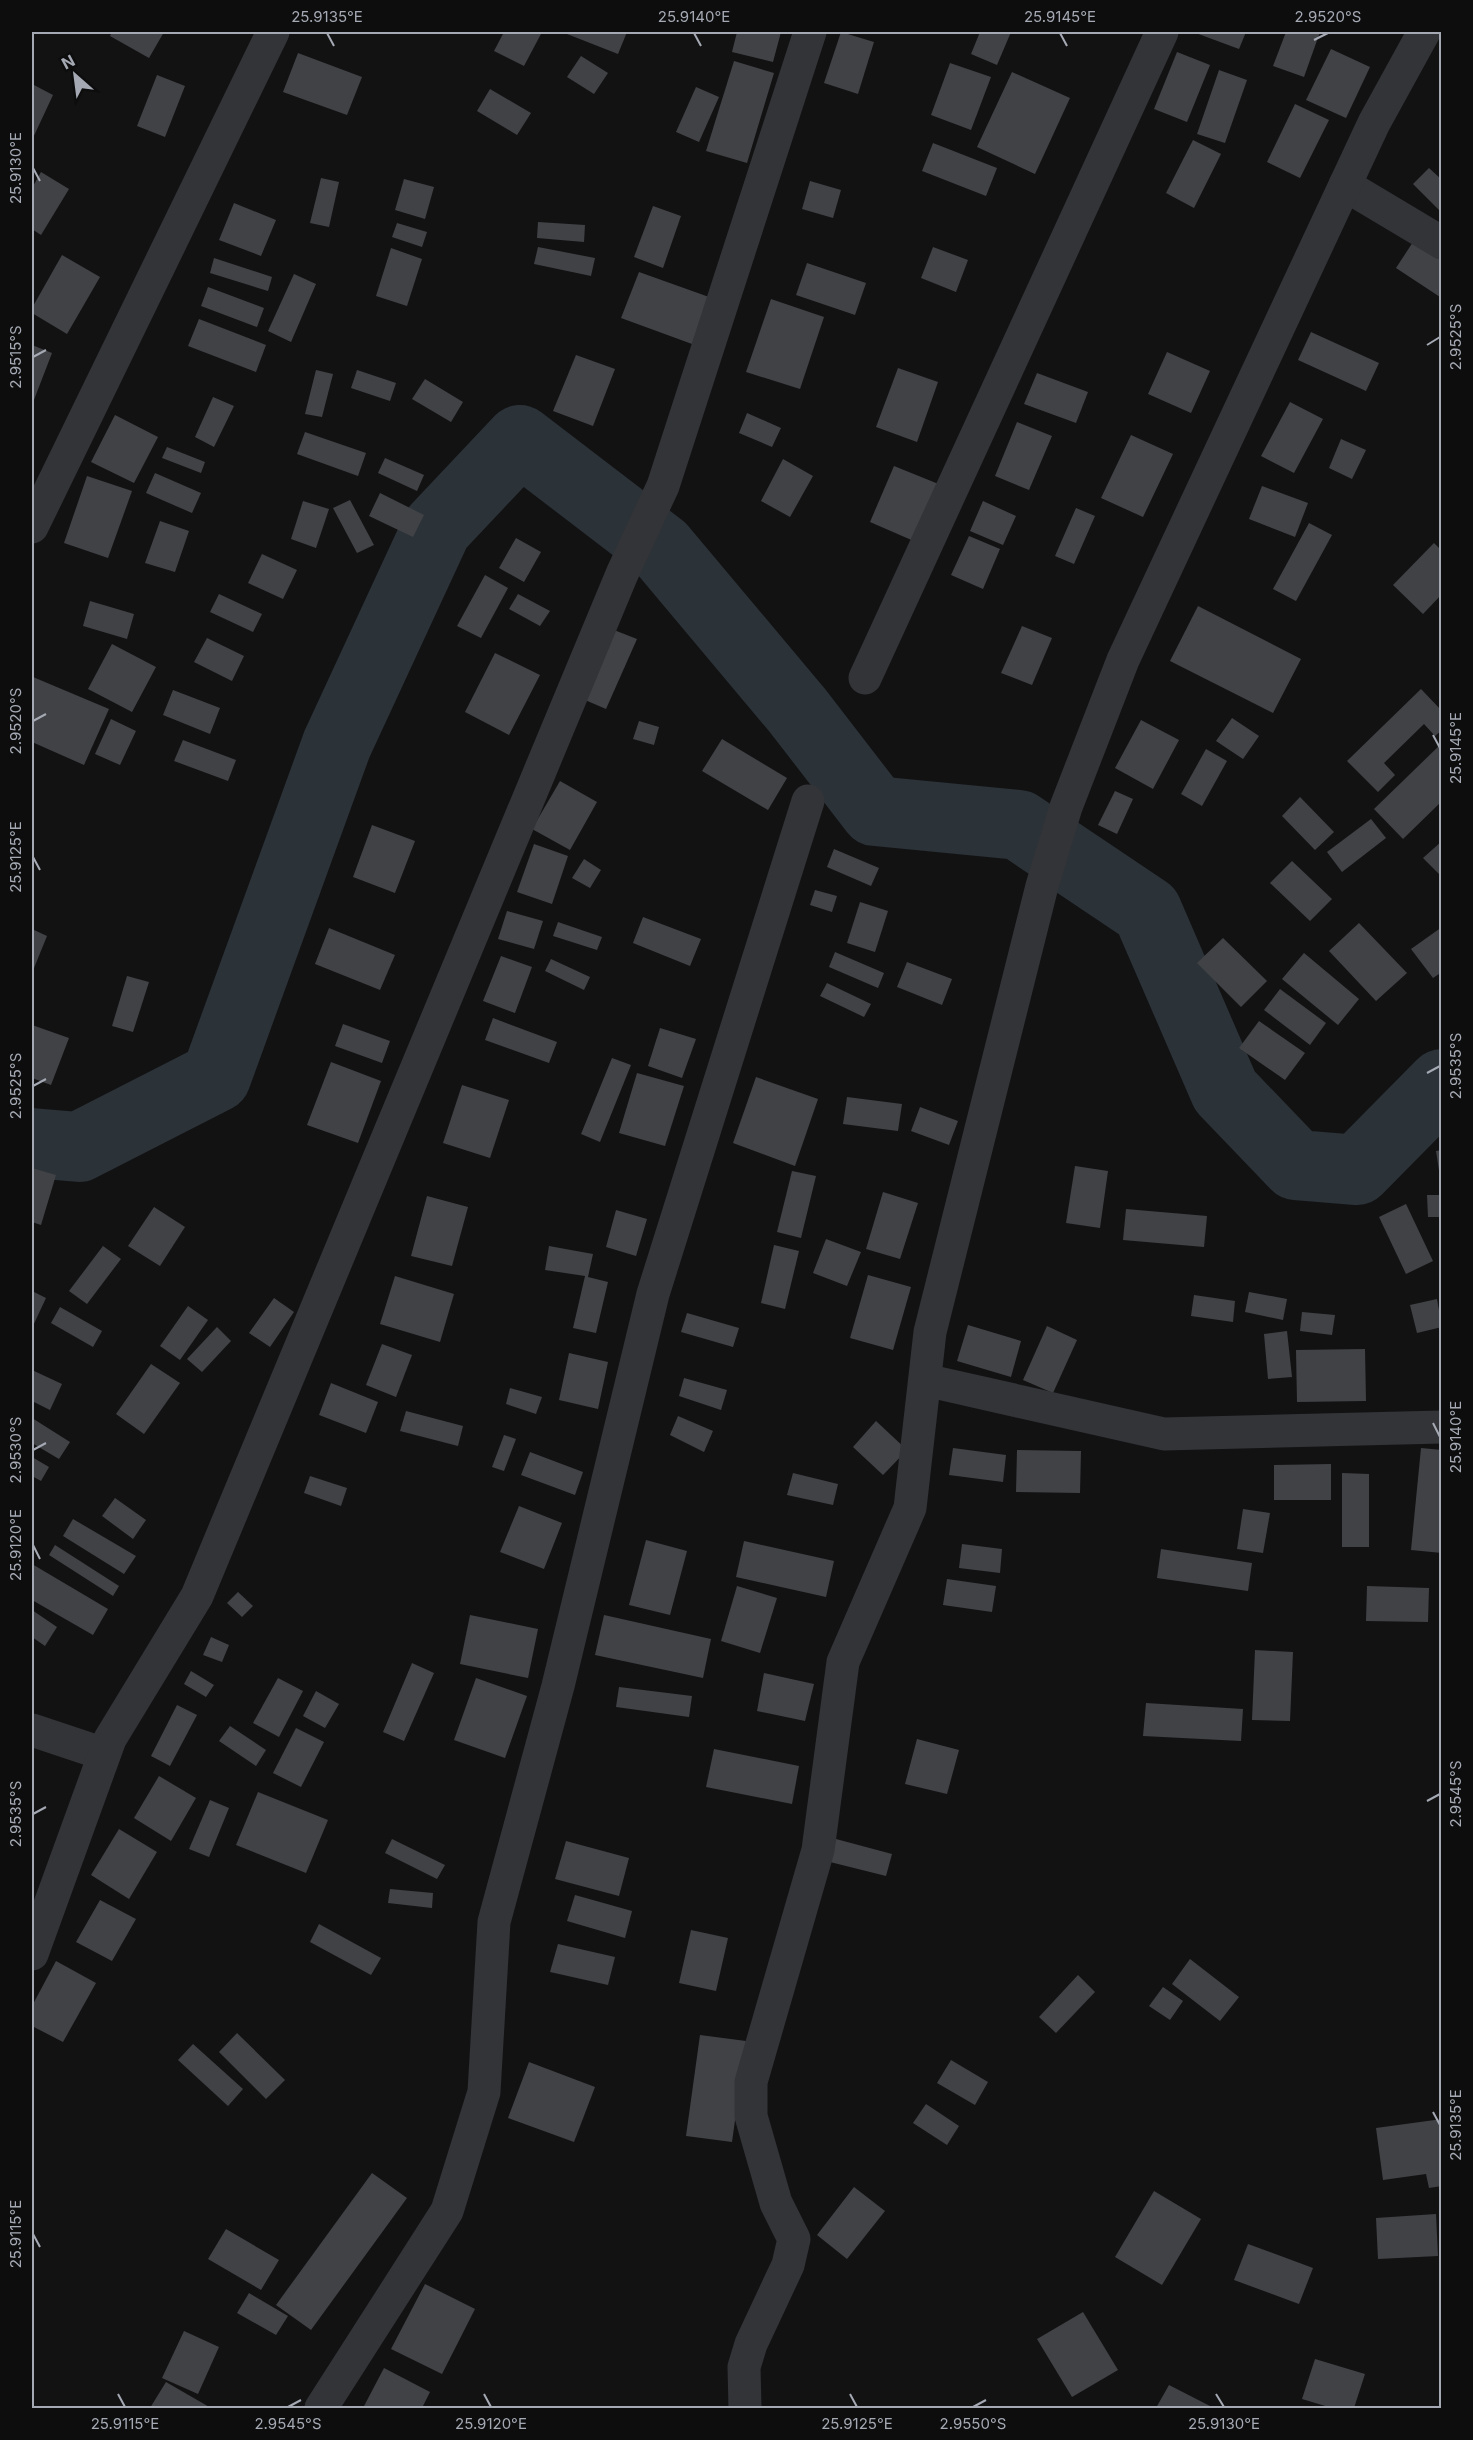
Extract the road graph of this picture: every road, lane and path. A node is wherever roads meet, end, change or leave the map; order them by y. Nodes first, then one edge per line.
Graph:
1 (273, 32) edge
2 (810, 32) edge
3 (1162, 32) edge
4 (1424, 32) edge
5 (1345, 185) junction
6 (1442, 243) edge
7 (32, 527) edge
8 (865, 678) dead end
9 (808, 801) dead end
10 (925, 1380) junction
11 (1442, 1427) edge
12 (32, 1730) edge
13 (104, 1754) junction
14 (32, 1954) edge
15 (321, 2409) edge
16 (745, 2409) edge

1 - 7 street
2 - 13 street
3 - 8 street
4 - 5 street
5 - 6 street
5 - 10 street
9 - 15 street
10 - 11 street
10 - 16 street
12 - 13 street
13 - 14 street

